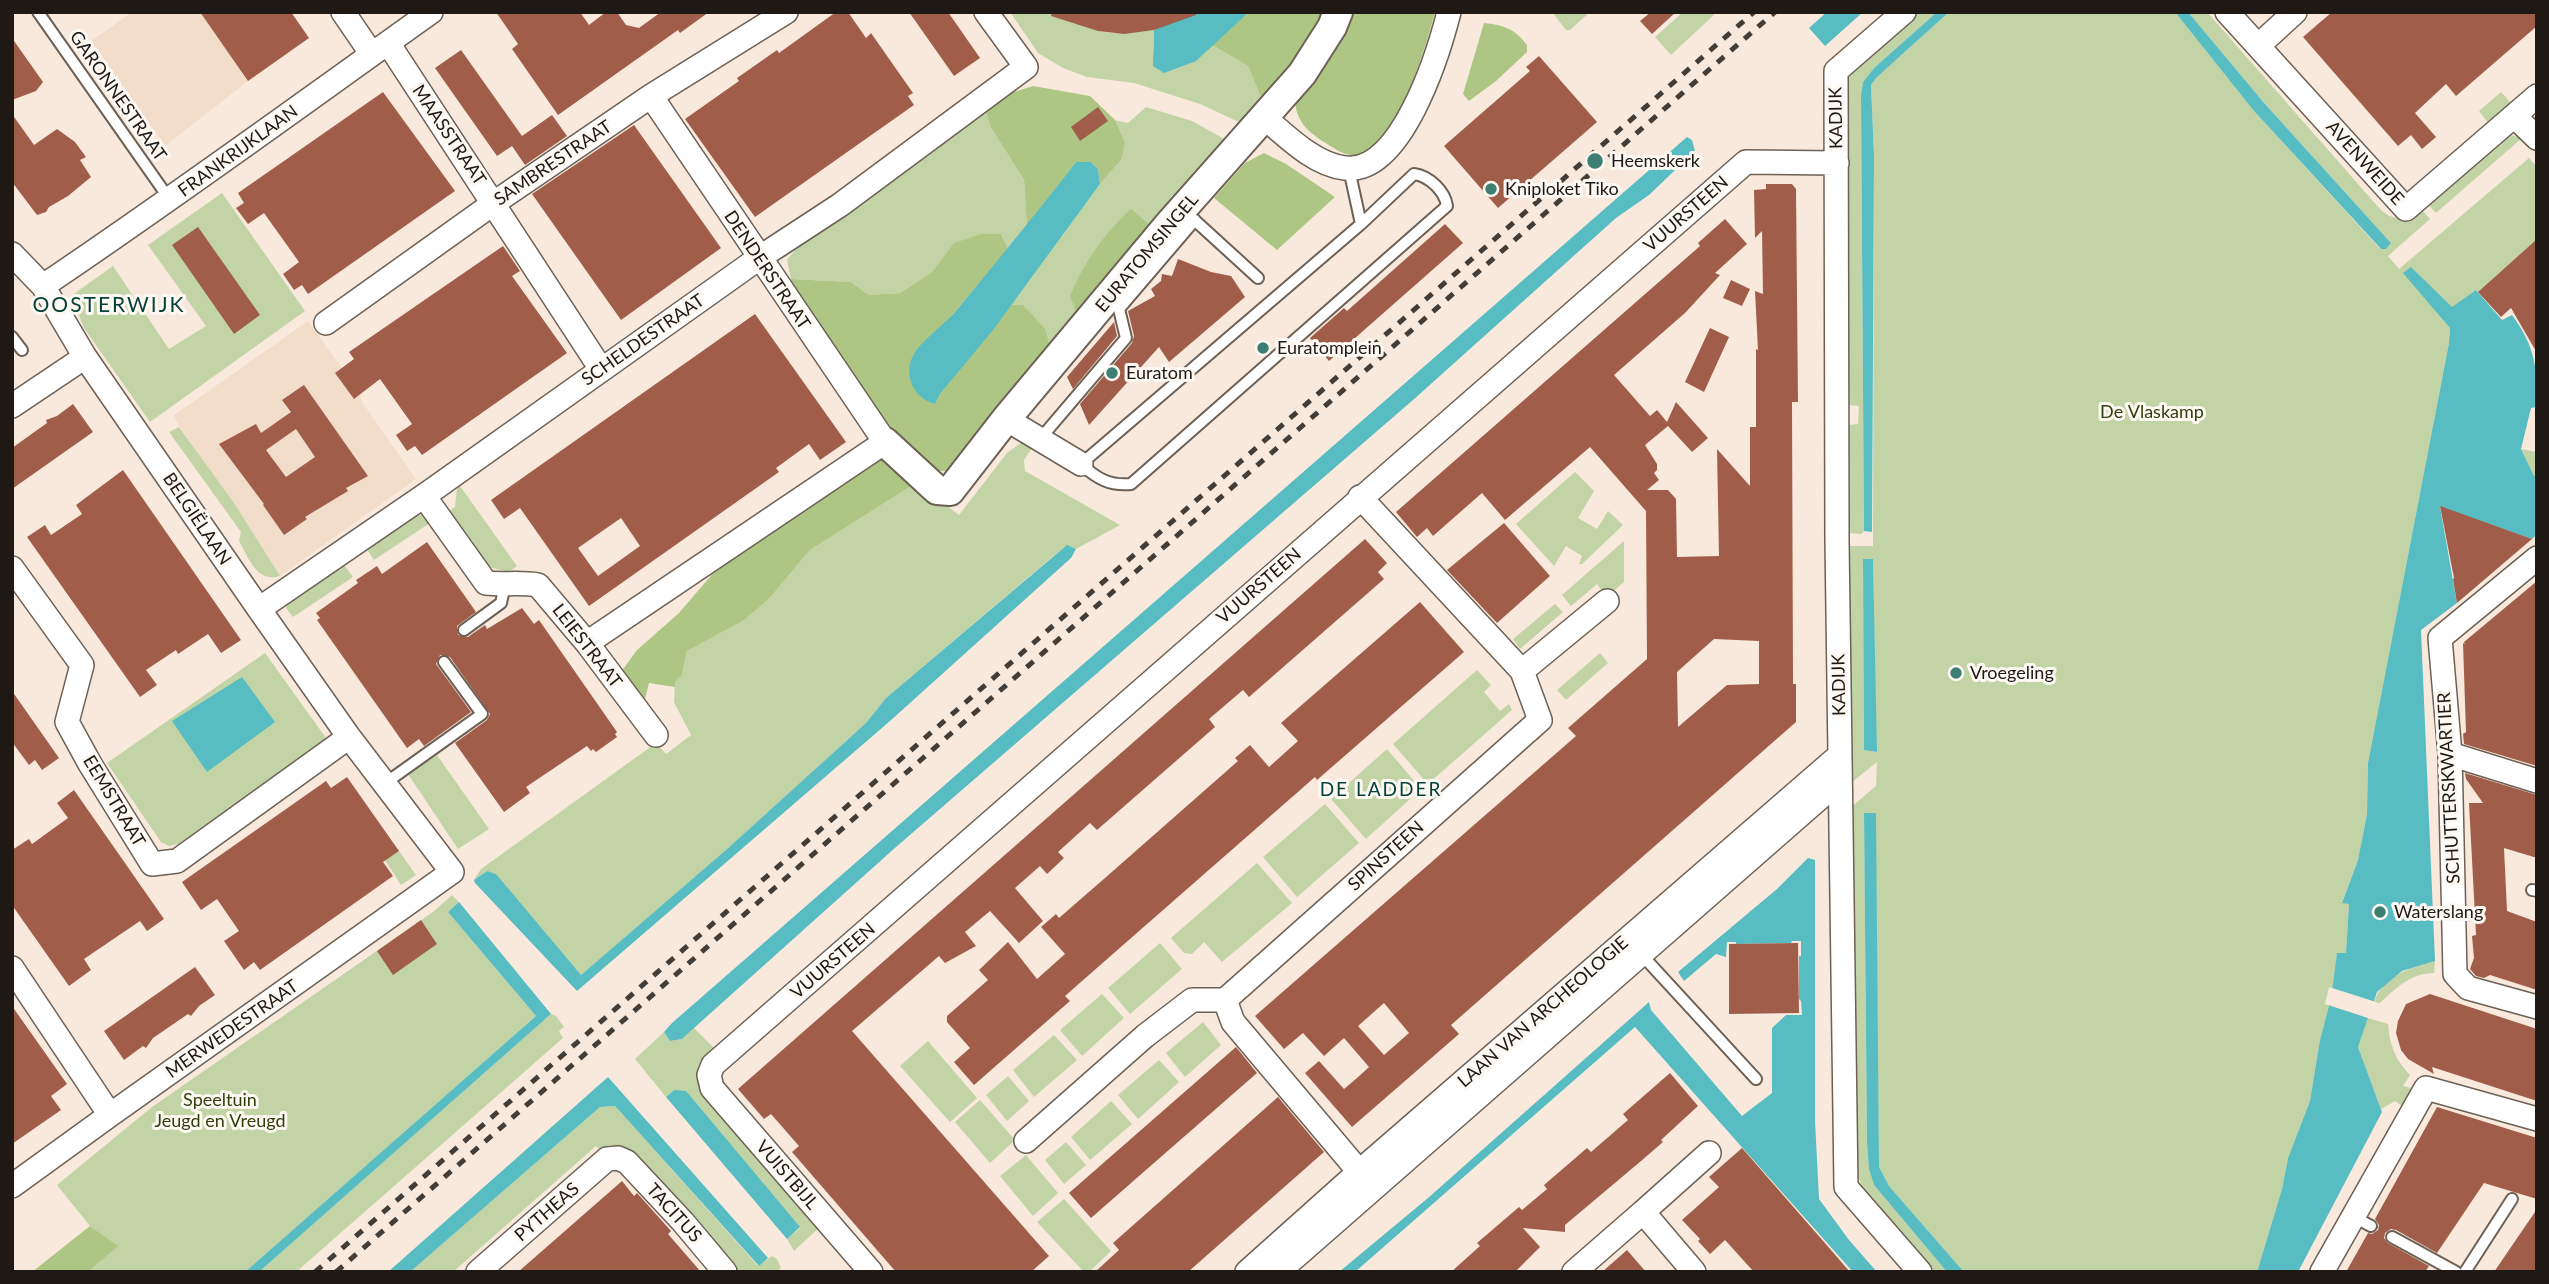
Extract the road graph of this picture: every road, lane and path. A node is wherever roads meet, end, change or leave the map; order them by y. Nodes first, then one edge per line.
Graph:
1 (38, 12) edge
2 (343, 12) edge
3 (431, 12) edge
4 (986, 12) edge
5 (1338, 12) edge
6 (1448, 12) edge
7 (1904, 12) edge
8 (2227, 12) edge
9 (2295, 12) edge
10 (772, 16) edge
11 (2258, 46) junction
12 (379, 48) junction
13 (651, 96) junction
14 (2537, 96) edge
15 (2514, 116) junction
16 (1264, 117) junction
17 (2535, 137) edge
18 (1837, 163) junction
19 (1349, 169) junction
20 (170, 200) junction
21 (494, 202) junction
22 (1189, 215) junction
23 (1361, 224) junction
24 (12, 254) edge
25 (759, 258) junction
26 (1258, 278) dead end
27 (43, 286) junction
28 (1116, 302) junction
29 (327, 323) dead end
30 (12, 337) edge
31 (22, 350) dead end
32 (85, 357) junction
33 (601, 369) junction
34 (12, 406) edge
35 (1006, 419) junction
36 (1040, 439) junction
37 (885, 442) junction
38 (1082, 464) junction
39 (950, 491) joint
40 (424, 496) junction
41 (1360, 497) junction
42 (2537, 558) edge
43 (12, 568) edge
44 (505, 585) junction
45 (1607, 601) dead end
46 (259, 609) junction
47 (464, 630) dead end
48 (587, 643) junction
49 (444, 662) dead end
50 (1522, 671) junction
51 (656, 735) dead end
52 (349, 737) junction
53 (2450, 754) junction
54 (1840, 755) junction
55 (1840, 780) junction
56 (2537, 781) edge
57 (384, 784) junction
58 (452, 872) joint
59 (1635, 946) junction
60 (15, 979) edge
61 (1225, 1000) junction
62 (2537, 1007) edge
63 (709, 1075) joint
64 (1756, 1079) dead end
65 (110, 1115) junction
66 (2537, 1119) edge
67 (1026, 1141) dead end
68 (1709, 1153) dead end
69 (618, 1157) joint
70 (1366, 1179) junction
71 (12, 1186) edge
72 (2512, 1199) dead end
73 (1643, 1212) junction
74 (2392, 1237) dead end
75 (478, 1272) edge
76 (725, 1272) edge
77 (871, 1272) edge
78 (1248, 1272) edge
79 (1278, 1272) edge
80 (1574, 1272) edge
81 (1694, 1272) edge
82 (1920, 1272) edge
83 (2322, 1272) edge
84 (2456, 1272) edge
85 (2465, 1272) edge

1 - 20 lane, GARONNESTRAAT
2 - 12 street, MAASSTRAAT
3 - 12 street, FRANKRIJKLAAN
4 - 25 street, SCHELDESTRAAT
5 - 16 street, EURATOMSINGEL
6 - 19 street
7 - 18 street, KADIJK
8 - 11 street, AVENWEIDE
9 - 11 street
10 - 13 street, SAMBRESTRAAT
11 - 15 street, AVENWEIDE
12 - 20 street, FRANKRIJKLAAN
12 - 21 street, MAASSTRAAT
13 - 21 street, SAMBRESTRAAT
13 - 25 street, DENDERSTRAAT
14 - 15 street, AVENWEIDE
15 - 17 street
16 - 19 street
16 - 22 street, EURATOMSINGEL
18 - 41 street, VUURSTEEN
18 - 54 street, KADIJK
19 - 23 lane
20 - 27 street, FRANKRIJKLAAN
21 - 29 street, SAMBRESTRAAT
21 - 33 street, MAASSTRAAT
22 - 26 lane
22 - 28 street, EURATOMSINGEL
23 - 38 lane
23 - 38 lane
24 - 27 street, BELGIËLAAN
25 - 33 street, SCHELDESTRAAT
25 - 37 street, DENDERSTRAAT
27 - 32 street, BELGIËLAAN
28 - 35 street, EURATOMSINGEL
28 - 36 lane
30 - 31 lane
32 - 34 street
32 - 46 street, BELGIËLAAN
33 - 40 street, SCHELDESTRAAT
35 - 36 street
35 - 39 street, EURATOMSINGEL
36 - 38 street
37 - 39 street, DENDERSTRAAT
37 - 48 street
40 - 44 street, LEIESTRAAT
40 - 46 street, SCHELDESTRAAT
41 - 50 street, SPINSTEEN
41 - 63 street, VUURSTEEN
42 - 53 street, SCHUTTERSKWARTIER
43 - 52 street, EEMSTRAAT
44 - 47 lane
44 - 48 street, LEIESTRAAT
45 - 50 street
46 - 52 street, BELGIËLAAN
48 - 51 street, LEIESTRAAT
49 - 57 lane
50 - 61 street, SPINSTEEN
52 - 57 street, BELGIËLAAN
53 - 56 street
53 - 62 street, SCHUTTERSKWARTIER
54 - 55 street, KADIJK
54 - 59 street, LAAN VAN ARCHEOLOGIE
55 - 59 street, LAAN VAN ARCHEOLOGIE
55 - 82 street, KADIJK
57 - 58 street, BELGIËLAAN
58 - 65 street, MERWEDESTRAAT
59 - 64 lane
59 - 70 street, LAAN VAN ARCHEOLOGIE
60 - 65 street
61 - 67 street
61 - 70 street
63 - 77 street, VUISTBIJL
65 - 71 street, MERWEDESTRAAT
66 - 83 street
68 - 73 street
69 - 75 street, PYTHEAS
69 - 76 street, TACITUS
70 - 78 street, LAAN VAN ARCHEOLOGIE
70 - 79 street, LAAN VAN ARCHEOLOGIE
72 - 85 lane
73 - 80 street
73 - 81 street
74 - 84 lane

